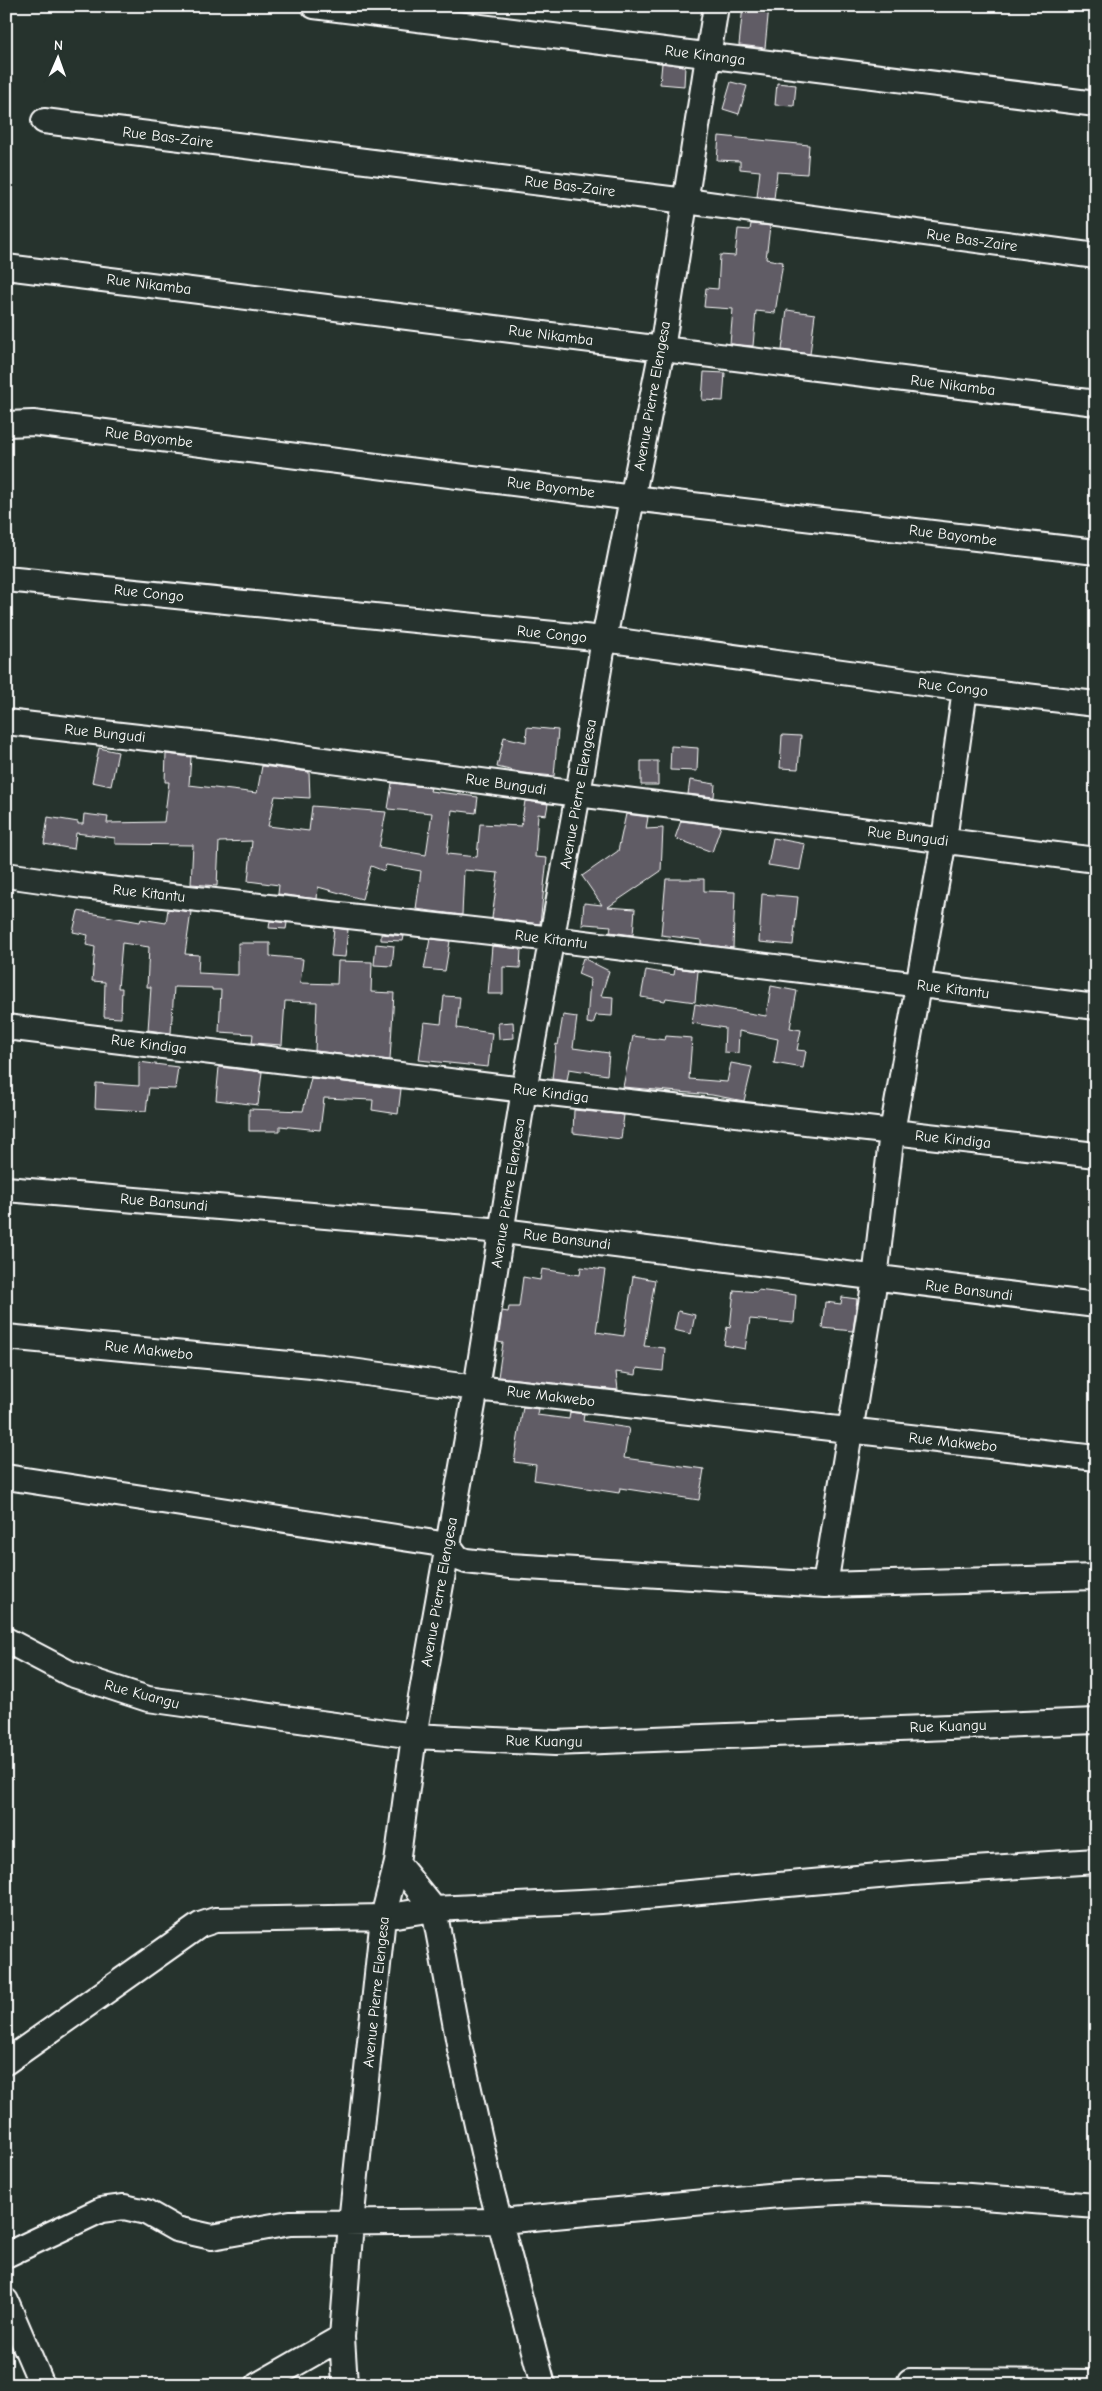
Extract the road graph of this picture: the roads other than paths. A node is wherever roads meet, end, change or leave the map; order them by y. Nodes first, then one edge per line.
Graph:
1 (314, 6) edge
2 (716, 6) edge
3 (707, 55) junction
4 (1096, 104) edge
5 (44, 121) dead end
6 (686, 201) junction
7 (1096, 256) edge
8 (6, 266) edge
9 (662, 349) junction
10 (1096, 403) edge
11 (6, 424) edge
12 (633, 498) junction
13 (1096, 552) edge
14 (6, 579) edge
15 (604, 640) junction
16 (965, 689) junction
17 (1096, 704) edge
18 (6, 722) edge
19 (578, 794) junction
20 (944, 840) junction
21 (1096, 860) edge
22 (6, 874) edge
23 (552, 939) junction
24 (917, 984) junction
25 (1096, 1007) edge
26 (6, 1027) edge
27 (524, 1090) junction
28 (892, 1132) junction
29 (1096, 1155) edge
30 (6, 1189) edge
31 (502, 1231) junction
32 (875, 1279) junction
33 (1096, 1305) edge
34 (6, 1337) edge
35 (476, 1388) junction
36 (850, 1430) junction
37 (1096, 1458) edge
38 (6, 1477) edge
39 (448, 1545) junction
40 (1096, 1577) edge
41 (825, 1585) junction
42 (6, 1640) edge
43 (1096, 1721) edge
44 (414, 1736) junction
45 (1096, 1861) edge
46 (398, 1863) junction
47 (434, 1909) junction
48 (383, 1917) junction
49 (6, 2062) edge
50 (1096, 2206) edge
51 (501, 2221) junction
52 (351, 2223) junction
53 (6, 2255) edge
54 (6, 2301) edge
55 (342, 2337) junction
56 (910, 2381) dead end
57 (1096, 2382) edge
58 (42, 2385) edge
59 (258, 2385) edge
60 (345, 2385) edge
61 (543, 2385) edge

1 - 3 street, Rue Kinanga
2 - 3 street, Avenue Pierre Elengesa
3 - 4 street, Rue Kinanga
3 - 6 street, Avenue Pierre Elengesa
5 - 6 street, Rue Bas-Zaire
6 - 7 street, Rue Bas-Zaire
6 - 9 street, Avenue Pierre Elengesa
8 - 9 street, Rue Nikamba
9 - 10 street, Rue Nikamba
9 - 12 street, Avenue Pierre Elengesa
11 - 12 street, Rue Bayombe
12 - 13 street, Rue Bayombe
12 - 15 street, Avenue Pierre Elengesa
14 - 15 street, Rue Congo
15 - 16 street, Rue Congo
15 - 19 street, Avenue Pierre Elengesa
16 - 17 street, Rue Congo
16 - 20 street
18 - 19 street, Rue Bungudi
19 - 20 street, Rue Bungudi
19 - 23 street, Avenue Pierre Elengesa
20 - 21 street, Rue Bungudi
20 - 24 street
22 - 23 street, Rue Kitantu
23 - 24 street, Rue Kitantu
23 - 27 street, Avenue Pierre Elengesa
24 - 25 street, Rue Kitantu
24 - 28 street
26 - 27 street, Rue Kindiga
27 - 28 street, Rue Kindiga
27 - 31 street, Avenue Pierre Elengesa
28 - 29 street, Rue Kindiga
28 - 32 street
30 - 31 street, Rue Bansundi
31 - 32 street, Rue Bansundi
31 - 35 street, Avenue Pierre Elengesa
32 - 33 street, Rue Bansundi
32 - 36 street
34 - 35 street, Rue Makwebo
35 - 36 street, Rue Makwebo
35 - 39 street, Avenue Pierre Elengesa
36 - 37 street, Rue Makwebo
36 - 41 street
38 - 39 street
39 - 41 street
39 - 44 street, Avenue Pierre Elengesa
40 - 41 street
42 - 44 street, Rue Kuangu
43 - 44 street, Rue Kuangu
44 - 46 street, Avenue Pierre Elengesa
45 - 47 street
46 - 47 street
46 - 48 street, Avenue Pierre Elengesa
47 - 48 street
47 - 51 street
48 - 49 street
48 - 52 street, Avenue Pierre Elengesa
50 - 51 street
51 - 52 street
51 - 61 street
52 - 53 street
52 - 55 street, Avenue Pierre Elengesa
54 - 58 street
55 - 59 street
55 - 60 street, Avenue Pierre Elengesa
56 - 57 street

